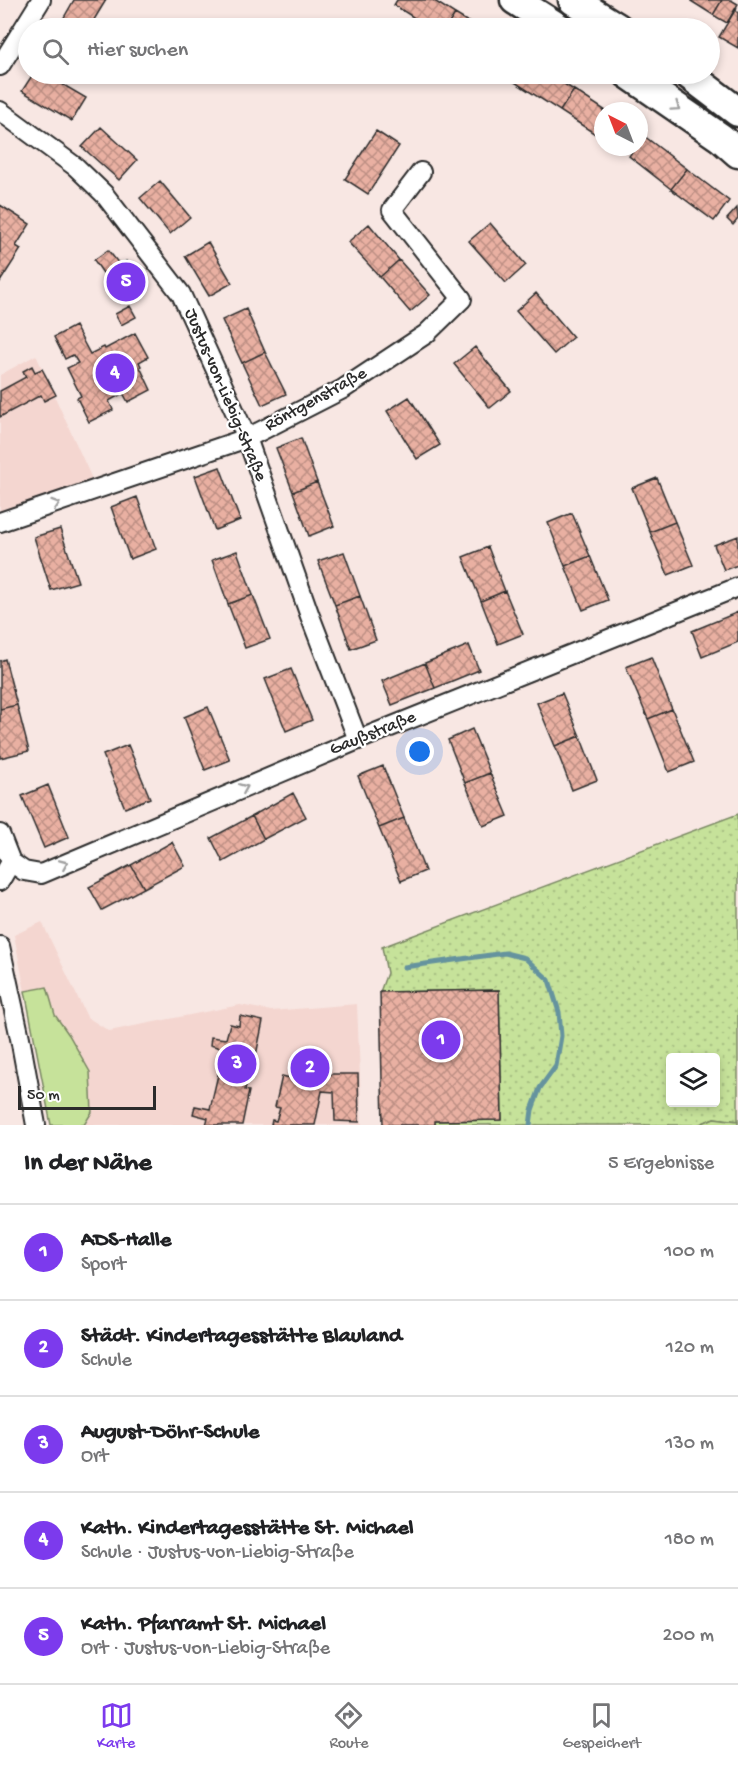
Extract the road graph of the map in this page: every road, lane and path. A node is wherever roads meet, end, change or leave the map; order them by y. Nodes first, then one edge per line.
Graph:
1 (41, 0) edge
2 (515, 0) edge
3 (573, 0) edge
4 (30, 18) edge
5 (543, 18) edge
6 (602, 18) edge
7 (18, 37) edge
8 (0, 66) edge
9 (643, 84) edge
10 (701, 84) edge
11 (0, 111) edge
12 (738, 112) edge
13 (738, 153) edge
14 (421, 172) dead end
15 (248, 438) junction
16 (0, 522) edge
17 (738, 587) edge
18 (358, 740) junction
19 (0, 834) edge
20 (11, 862) junction
21 (0, 881) edge
22 (0, 946) edge
23 (36, 1125) edge

1 - 4 street
2 - 5 main road
3 - 6 main road
7 - 8 street
9 -> 13 main road
10 - 12 main road
11 - 15 street, Justus-von-Liebig-Straße
14 - 15 street, Röntgenstraße
16 -> 15 street, Röntgenstraße
15 - 18 street, Justus-von-Liebig-Straße
17 - 18 street, Gaußstraße
20 -> 18 street, Gaußstraße
19 - 20 street
20 - 21 street
22 - 23 street

